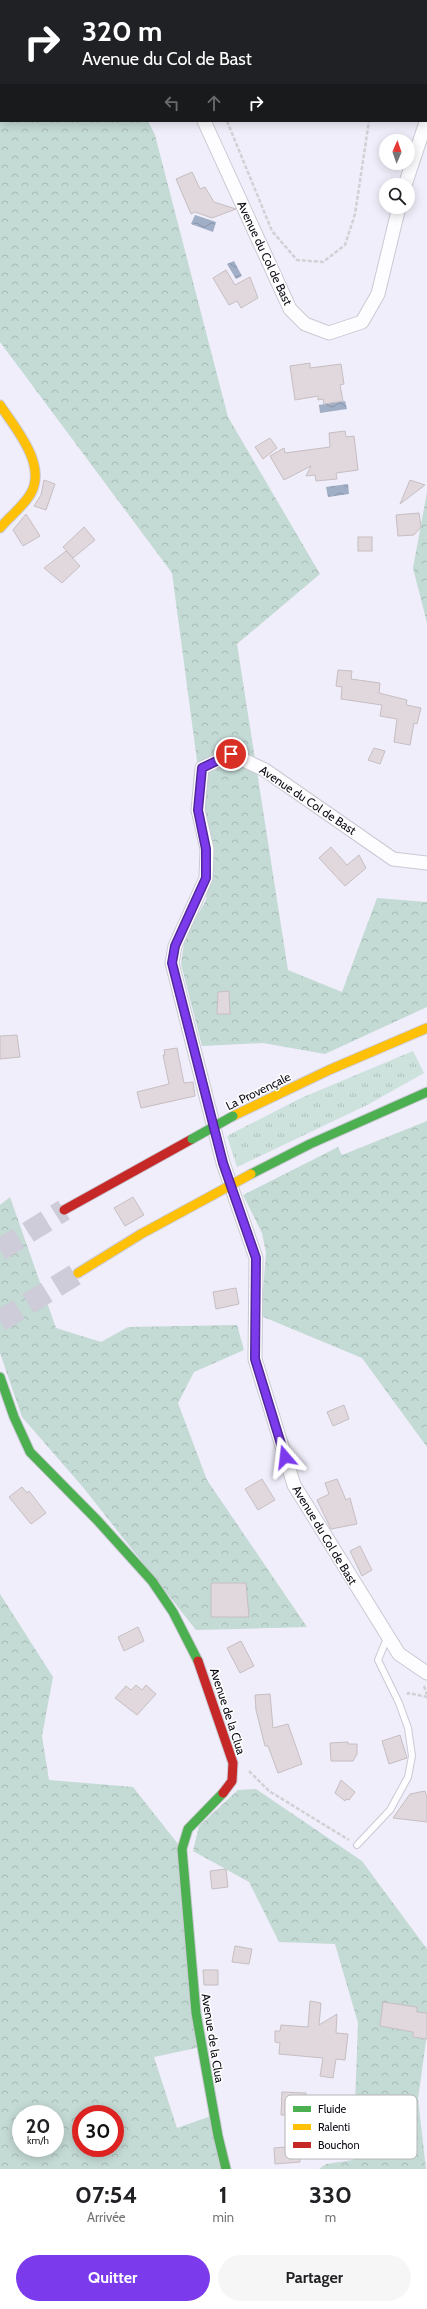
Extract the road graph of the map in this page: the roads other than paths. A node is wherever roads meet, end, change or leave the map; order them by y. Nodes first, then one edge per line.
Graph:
1 (204, 122) edge
2 (426, 122) edge
3 (407, 178) edge
4 (397, 214) edge
5 (0, 405) edge
6 (0, 528) edge
7 (427, 863) edge
8 (427, 1028) edge
9 (427, 1092) edge
10 (64, 1210) tunnel mouth
11 (78, 1273) tunnel mouth
12 (0, 1377) edge
13 (388, 1636) junction
14 (427, 1673) edge
15 (357, 1844) road end
16 (226, 2169) edge

1 - 4 street, Avenue du Col de Bast
2 - 3 street
5 - 6 main road
7 - 13 street, Avenue du Col de Bast
8 - 10 main road, La Provençale, bridge
9 - 11 main road, bridge
12 - 16 main road, Avenue de la Clua
13 - 14 street, Avenue du Col de Bast
13 - 15 lane

